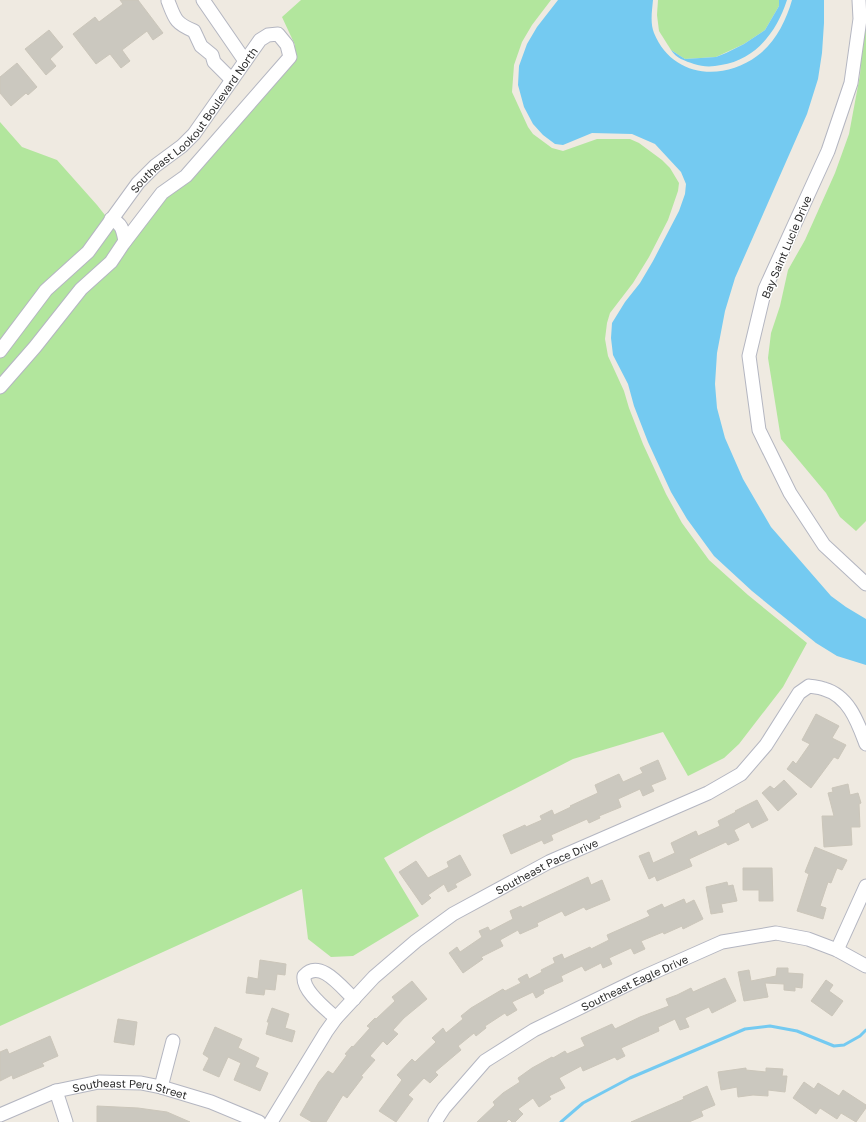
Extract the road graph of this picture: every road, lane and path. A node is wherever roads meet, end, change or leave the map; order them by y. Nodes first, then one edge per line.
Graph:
1 (203, 0) edge
2 (859, 0) edge
3 (168, 1) edge
4 (245, 61) junction
5 (232, 80) junction
6 (111, 219) junction
7 (125, 241) junction
8 (0, 351) edge
9 (0, 387) edge
10 (866, 584) edge
11 (866, 744) edge
12 (866, 886) edge
13 (837, 950) junction
14 (866, 966) edge
15 (354, 999) junction
16 (336, 1018) junction
17 (173, 1041) dead end
18 (162, 1087) junction
19 (56, 1091) junction
20 (0, 1115) edge
21 (66, 1122) edge
22 (259, 1122) edge
23 (271, 1122) edge
24 (435, 1122) edge

1 - 4 street
2 - 10 street, Bay Saint Lucie Drive
3 - 5 street
4 - 5 street, Southeast Lookout Boulevard North
4 - 7 street, Southeast Lookout Boulevard North
5 - 6 street, Southeast Lookout Boulevard North
6 - 7 street
6 - 8 street, Southeast Lookout Boulevard North
7 - 9 street, Southeast Lookout Boulevard North
11 - 15 street, Southeast Pace Drive
12 - 13 street
13 - 14 street, Southeast Eagle Drive
13 - 24 street, Southeast Eagle Drive
15 - 16 street, Southeast Pace Drive
15 - 16 street
16 - 23 street, Southeast Pace Drive
17 - 18 street
18 - 19 street, Southeast Peru Street
18 - 22 street, Southeast Peru Street
19 - 20 street, Southeast Peru Street
19 - 21 street

